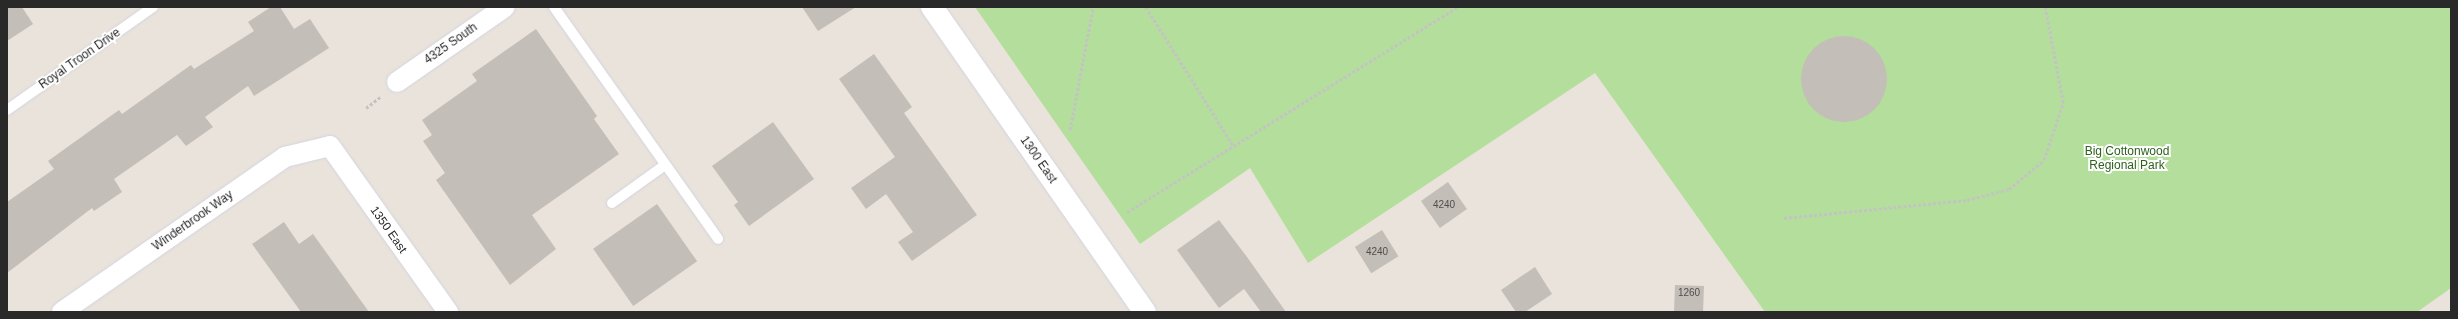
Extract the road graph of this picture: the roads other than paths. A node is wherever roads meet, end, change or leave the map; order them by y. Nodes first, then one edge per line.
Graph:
1 (153, 7) edge
2 (505, 7) edge
3 (554, 7) edge
4 (932, 7) edge
5 (397, 82) dead end
6 (7, 110) edge
7 (330, 146) joint
8 (665, 165) junction
9 (612, 202) dead end
10 (718, 239) dead end
11 (62, 312) edge
12 (448, 312) edge
13 (1145, 312) edge

1 - 6 lane, Royal Troon Drive
2 - 5 street, 4325 South
3 - 8 lane
4 - 13 main road, 1300 East
7 - 11 street, Winderbrook Way
7 - 12 street, 1350 East
8 - 9 lane
8 - 10 lane

